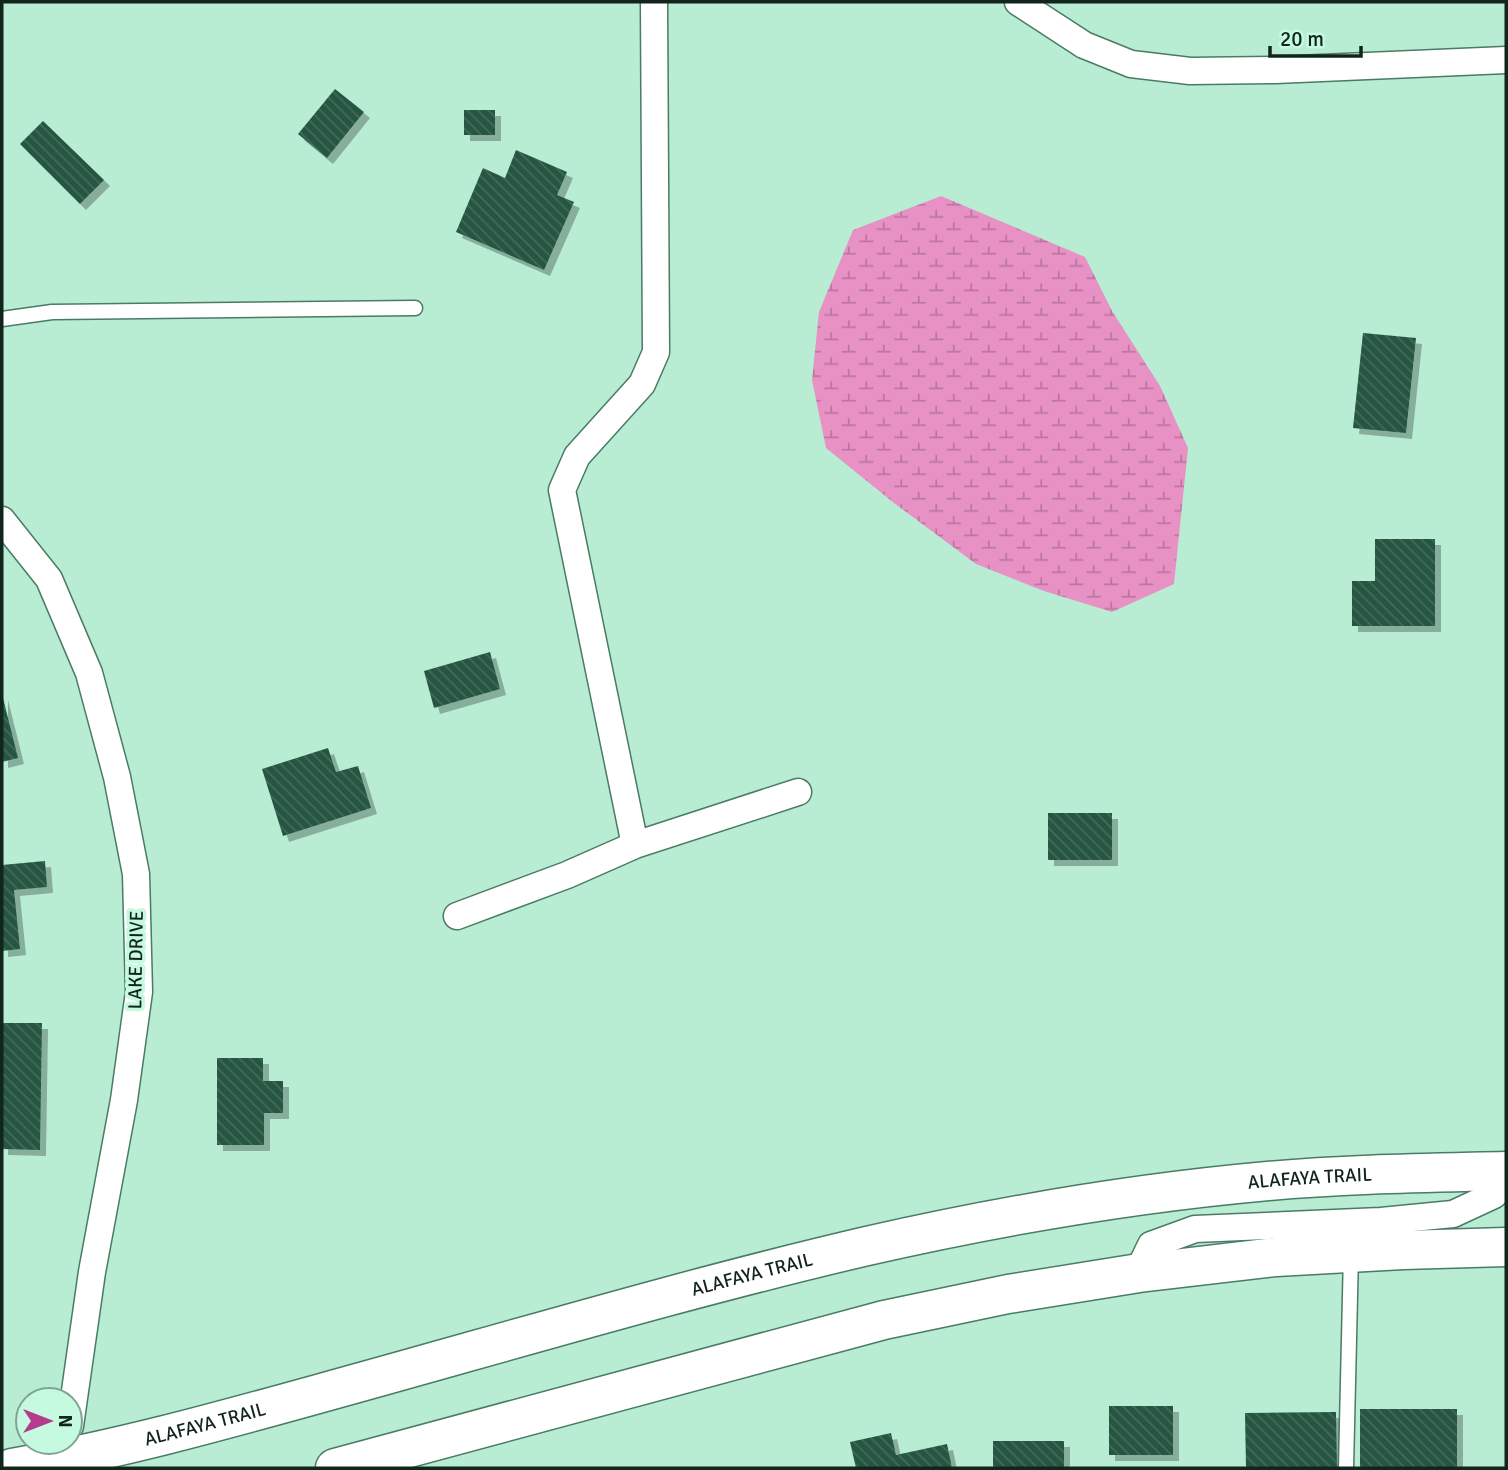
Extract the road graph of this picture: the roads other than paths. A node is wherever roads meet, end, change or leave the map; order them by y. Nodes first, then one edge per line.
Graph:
1 (654, 2) edge
2 (1018, 2) edge
3 (1506, 60) edge
4 (415, 307) dead end
5 (2, 318) edge
6 (2, 520) edge
7 (798, 792) dead end
8 (635, 845) junction
9 (457, 916) dead end
10 (1506, 1171) edge
11 (1506, 1179) edge
12 (1506, 1247) edge
13 (1351, 1253) junction
14 (1137, 1273) junction
15 (75, 1386) edge
16 (84, 1440) edge
17 (37, 1456) edge
18 (12, 1468) edge
19 (335, 1468) edge
20 (1346, 1468) edge

1 - 8 street
2 - 3 street
4 - 5 lane
6 - 15 street, LAKE DRIVE
7 - 8 street
8 - 9 street
10 - 16 main road, ALAFAYA TRAIL
11 - 14 street
12 - 13 main road
13 - 14 main road
13 - 20 lane
14 - 19 main road
17 - 18 main road, ALAFAYA TRAIL

